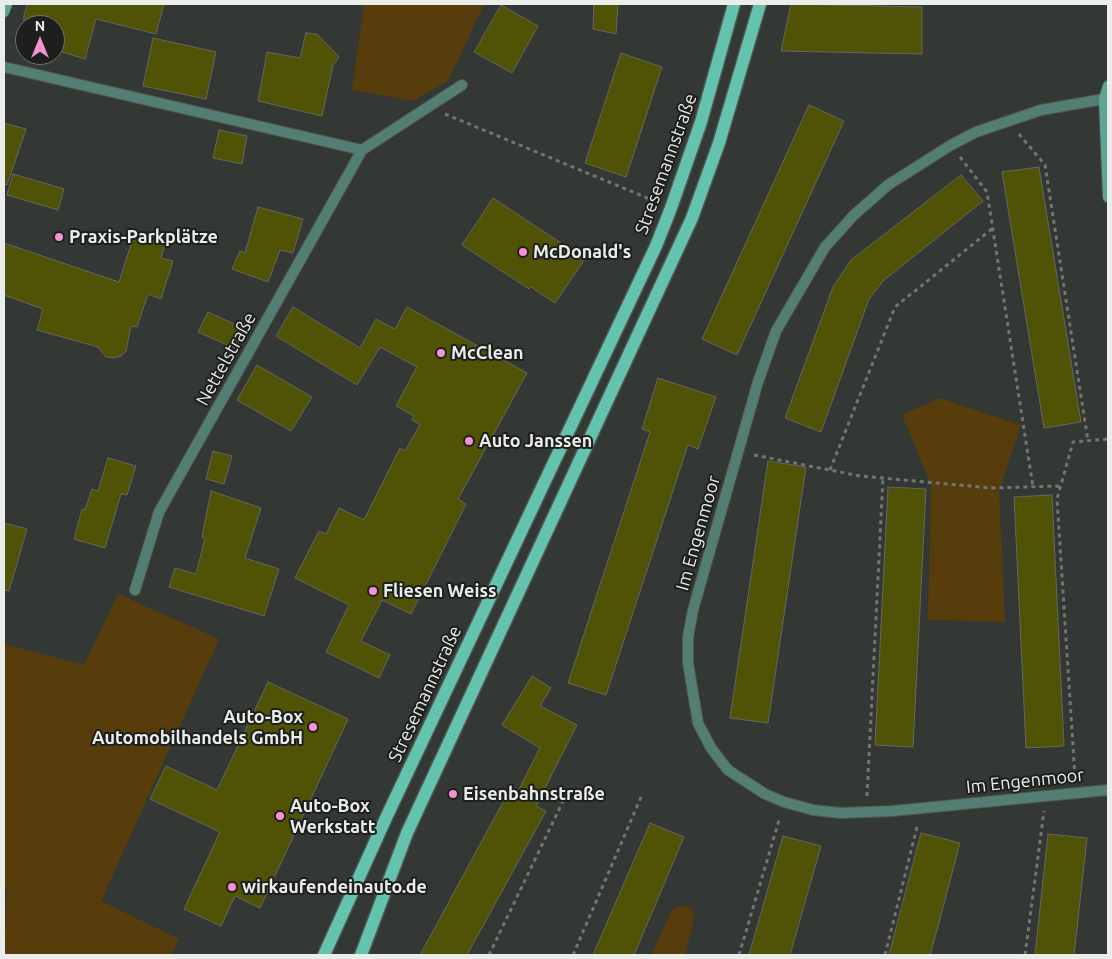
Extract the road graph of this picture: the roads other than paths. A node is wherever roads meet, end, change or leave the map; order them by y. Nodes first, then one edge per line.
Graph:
1 (7, 4) edge
2 (734, 4) edge
3 (760, 4) edge
4 (4, 12) edge
5 (4, 67) edge
6 (462, 85) dead end
7 (1108, 86) edge
8 (1104, 99) junction
9 (362, 150) junction
10 (1108, 197) edge
11 (134, 590) dead end
12 (1108, 790) edge
13 (324, 955) edge
14 (361, 955) edge

1 - 4 street
2 - 13 main road, Stresemannstraße
3 - 14 main road
5 - 9 street
6 - 9 street, Nettelstraße
7 - 8 street
8 - 10 street
8 - 12 street, Im Engenmoor
9 - 11 street, Nettelstraße

